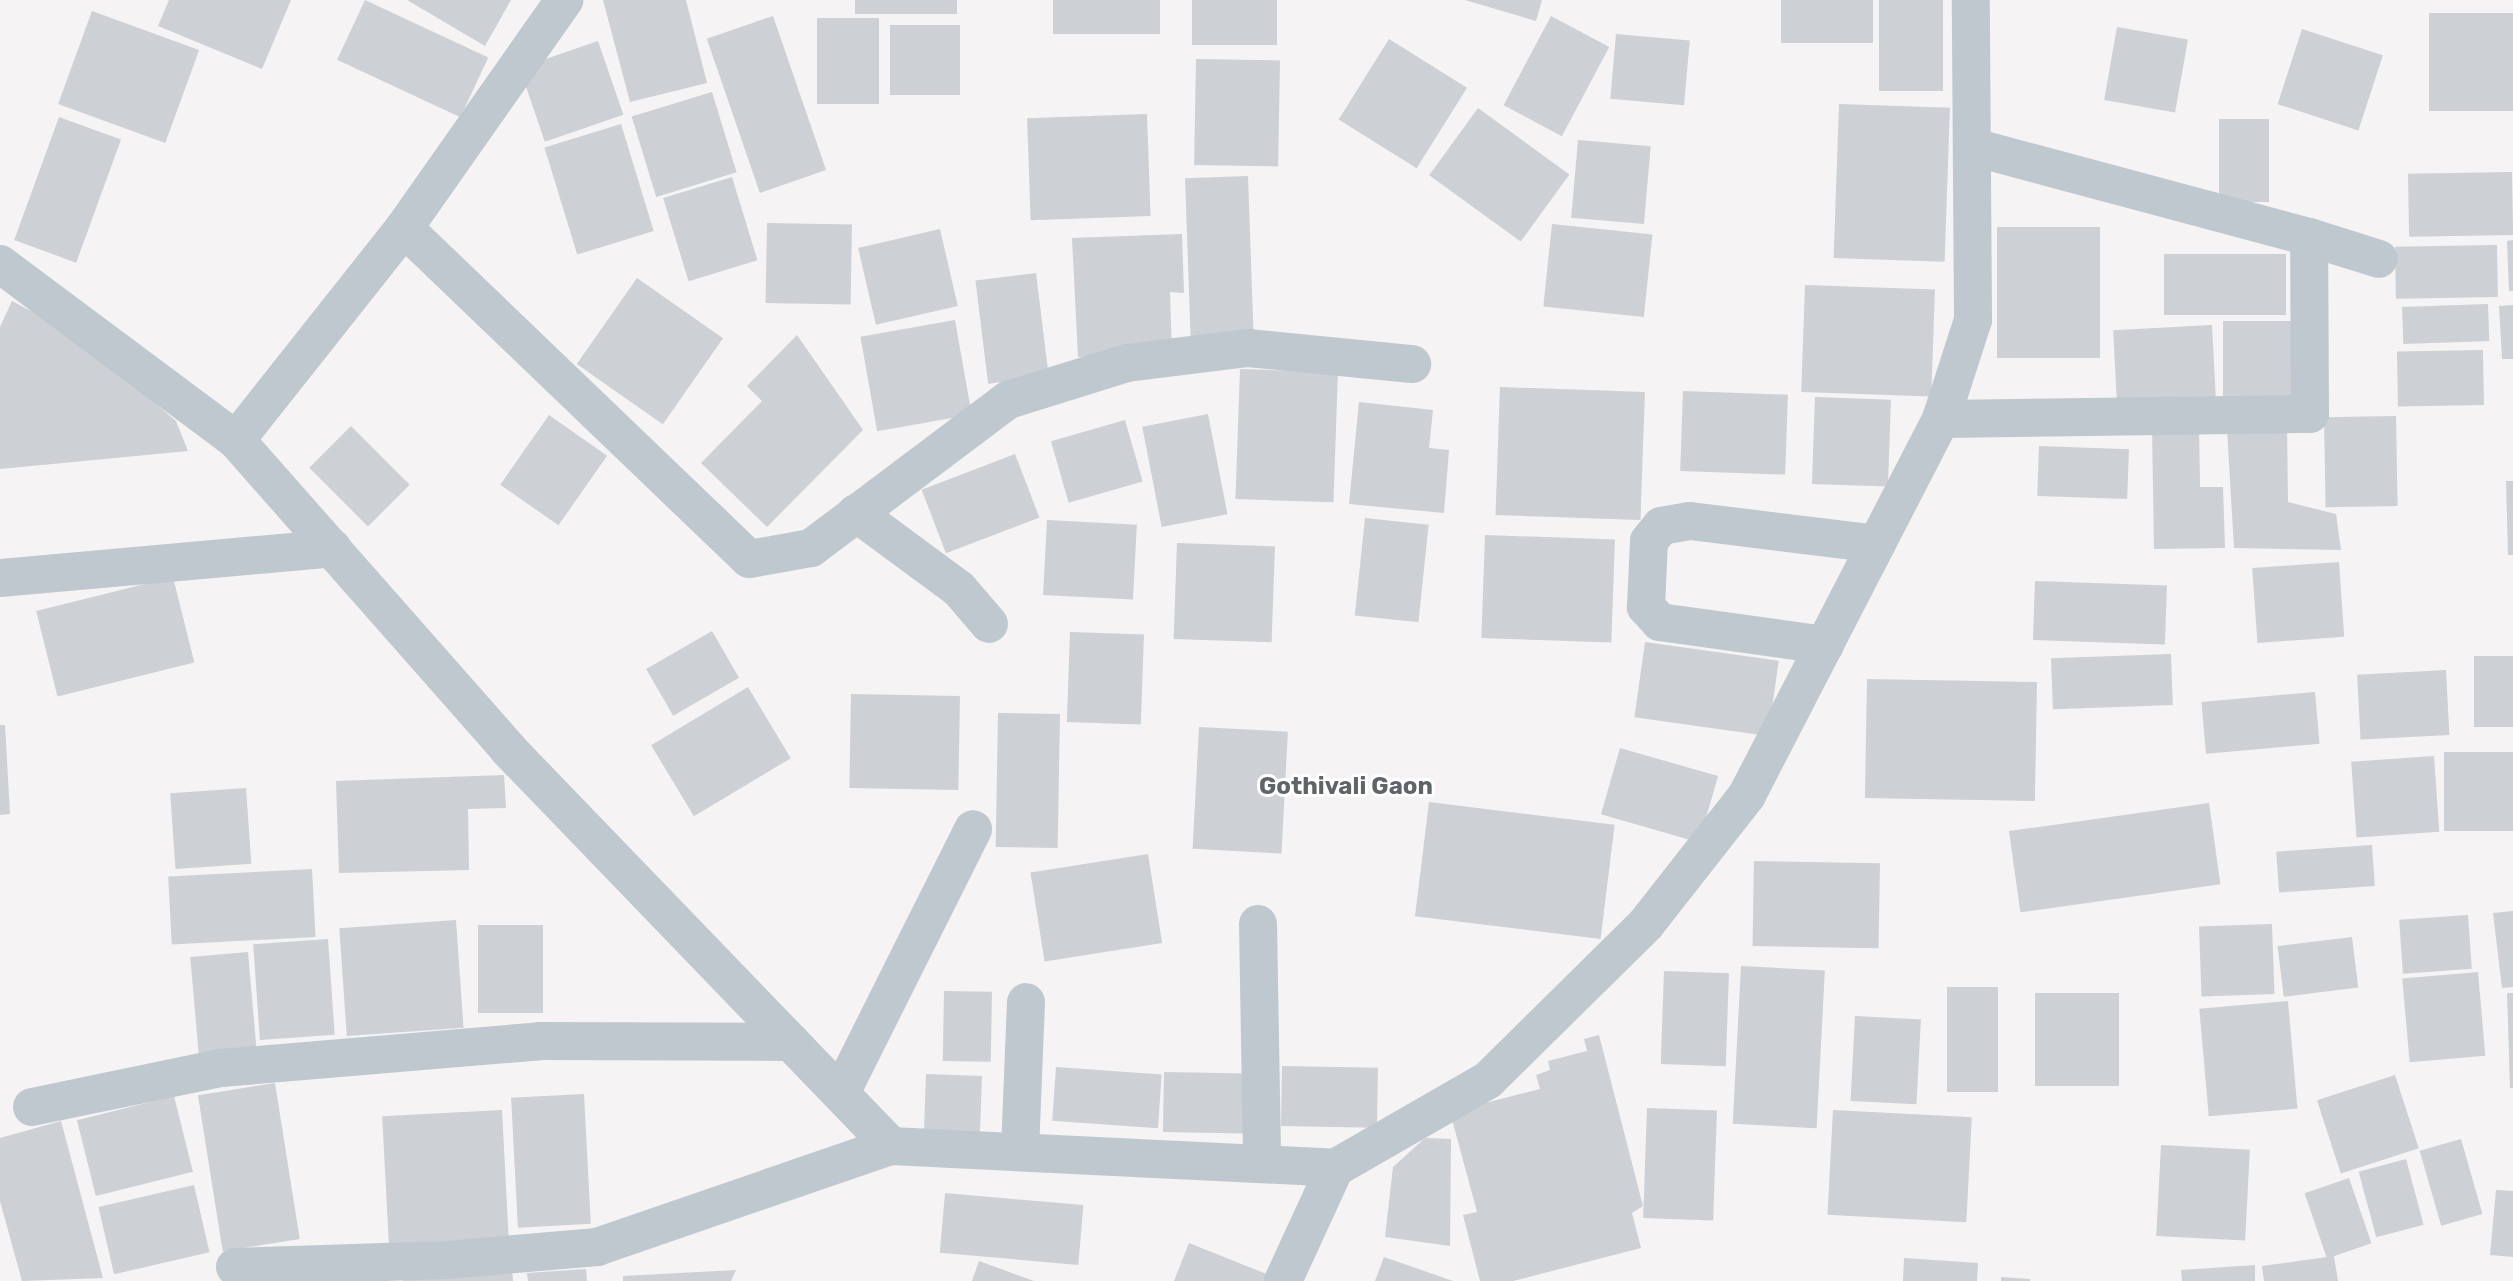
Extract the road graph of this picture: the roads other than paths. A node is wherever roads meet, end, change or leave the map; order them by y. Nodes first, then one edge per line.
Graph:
1 (564, 0) edge
2 (1971, 0) edge
3 (1972, 147) junction
4 (404, 228) junction
5 (2309, 237) junction
6 (2379, 259) dead end
7 (0, 264) edge
8 (1412, 364) dead end
9 (1941, 419) junction
10 (236, 440) junction
11 (856, 513) junction
12 (1877, 544) junction
13 (333, 548) junction
14 (0, 578) edge
15 (989, 624) dead end
16 (1825, 645) junction
17 (974, 829) dead end
18 (1258, 924) dead end
19 (1027, 1002) dead end
20 (791, 1042) junction
21 (841, 1093) junction
22 (32, 1107) dead end
23 (891, 1146) junction
24 (1020, 1150) junction
25 (1262, 1163) junction
26 (1335, 1168) junction
27 (235, 1267) dead end
28 (1283, 1281) edge

1 - 4 street
2 - 3 street
3 - 5 street
3 - 9 street
4 - 10 street
4 - 11 street
5 - 6 street
5 - 9 street
7 - 10 street
8 - 11 street
9 - 12 street
10 - 13 street
11 - 15 street
12 - 16 street
12 - 16 street
13 - 14 street
13 - 20 street
16 - 26 street
17 - 21 street
18 - 25 street
19 - 24 street
20 - 21 street
20 - 22 street
21 - 23 street
23 - 24 street
23 - 27 street
24 - 25 street
25 - 26 street
26 - 28 street

